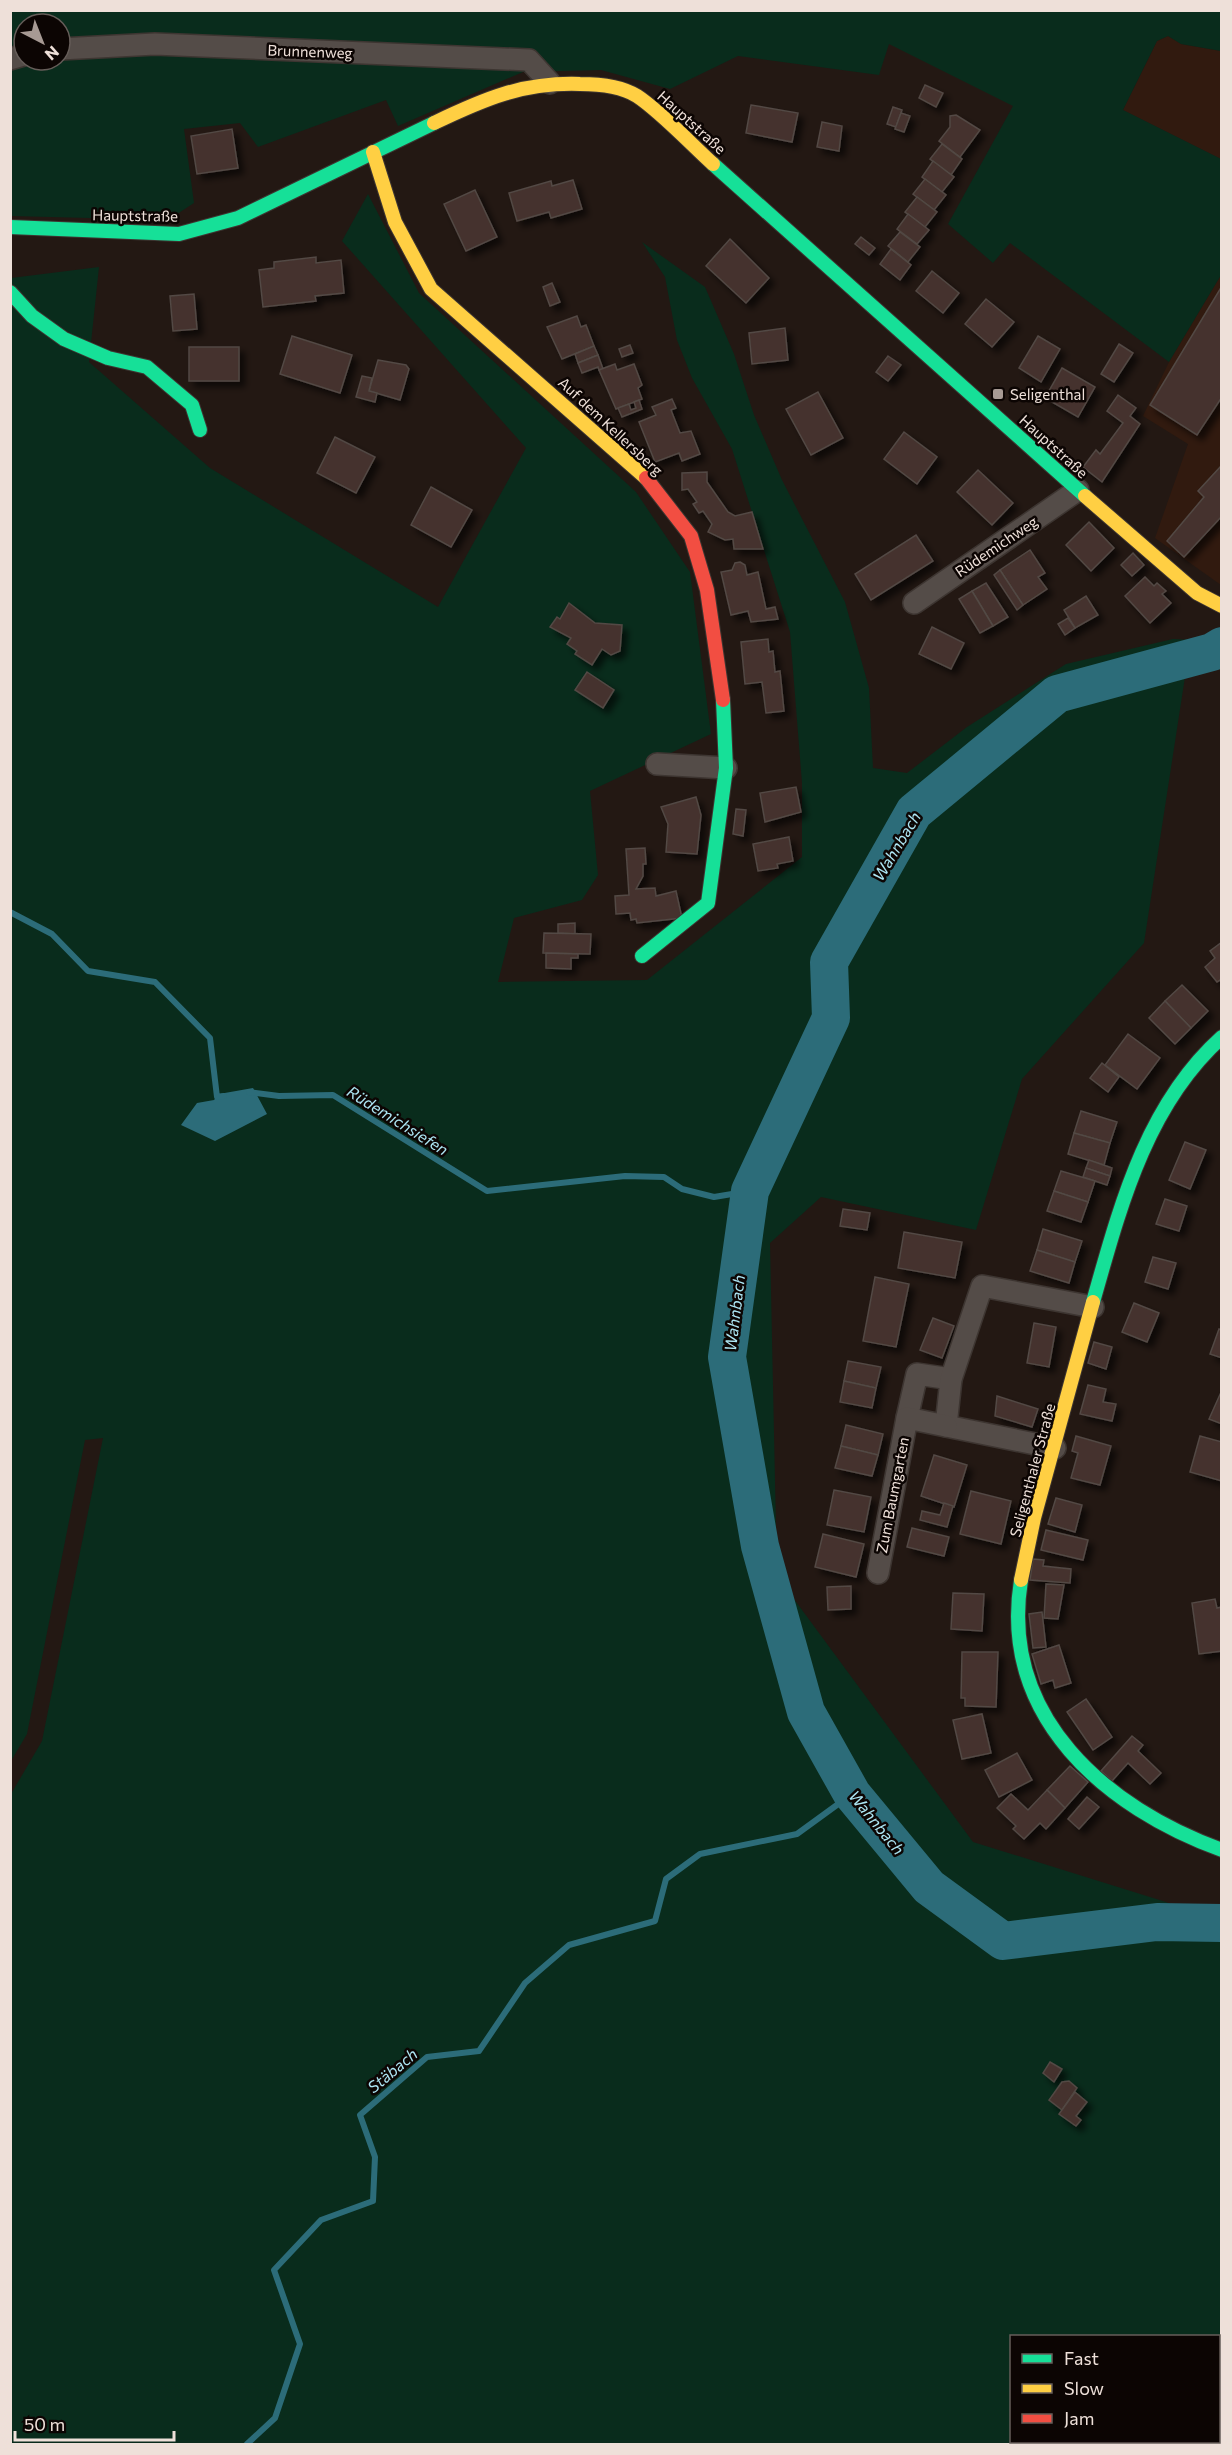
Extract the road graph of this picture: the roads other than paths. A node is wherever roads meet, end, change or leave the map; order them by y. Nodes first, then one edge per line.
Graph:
1 (72, 47) edge
2 (550, 83) junction
3 (373, 152) junction
4 (10, 228) edge
5 (10, 292) edge
6 (200, 430) dead end
7 (1078, 490) junction
8 (914, 603) dead end
9 (1221, 606) edge
10 (657, 764) dead end
11 (726, 768) junction
12 (642, 957) dead end
13 (1221, 1037) edge
14 (1094, 1307) junction
15 (951, 1379) junction
16 (907, 1418) junction
17 (946, 1426) junction
18 (1055, 1449) junction
19 (878, 1573) dead end
20 (1221, 1850) edge

1 - 2 street, Brunnenweg
2 - 3 street, Hauptstraße
2 - 7 street, Hauptstraße
3 - 4 street, Hauptstraße
3 - 11 street, Auf dem Kellersberg
5 - 6 street
7 - 8 street, Rüdemichweg
7 - 9 street, Hauptstraße
10 - 11 street
11 - 12 street, Auf dem Kellersberg
13 - 14 street, Seligenthaler Straße
14 - 15 street
14 - 18 street, Seligenthaler Straße
15 - 16 street, Zum Baumgarten
15 - 17 street
16 - 17 street, Zum Baumgarten
16 - 19 street, Zum Baumgarten
17 - 18 street, Zum Baumgarten
18 - 20 street, Seligenthaler Straße

